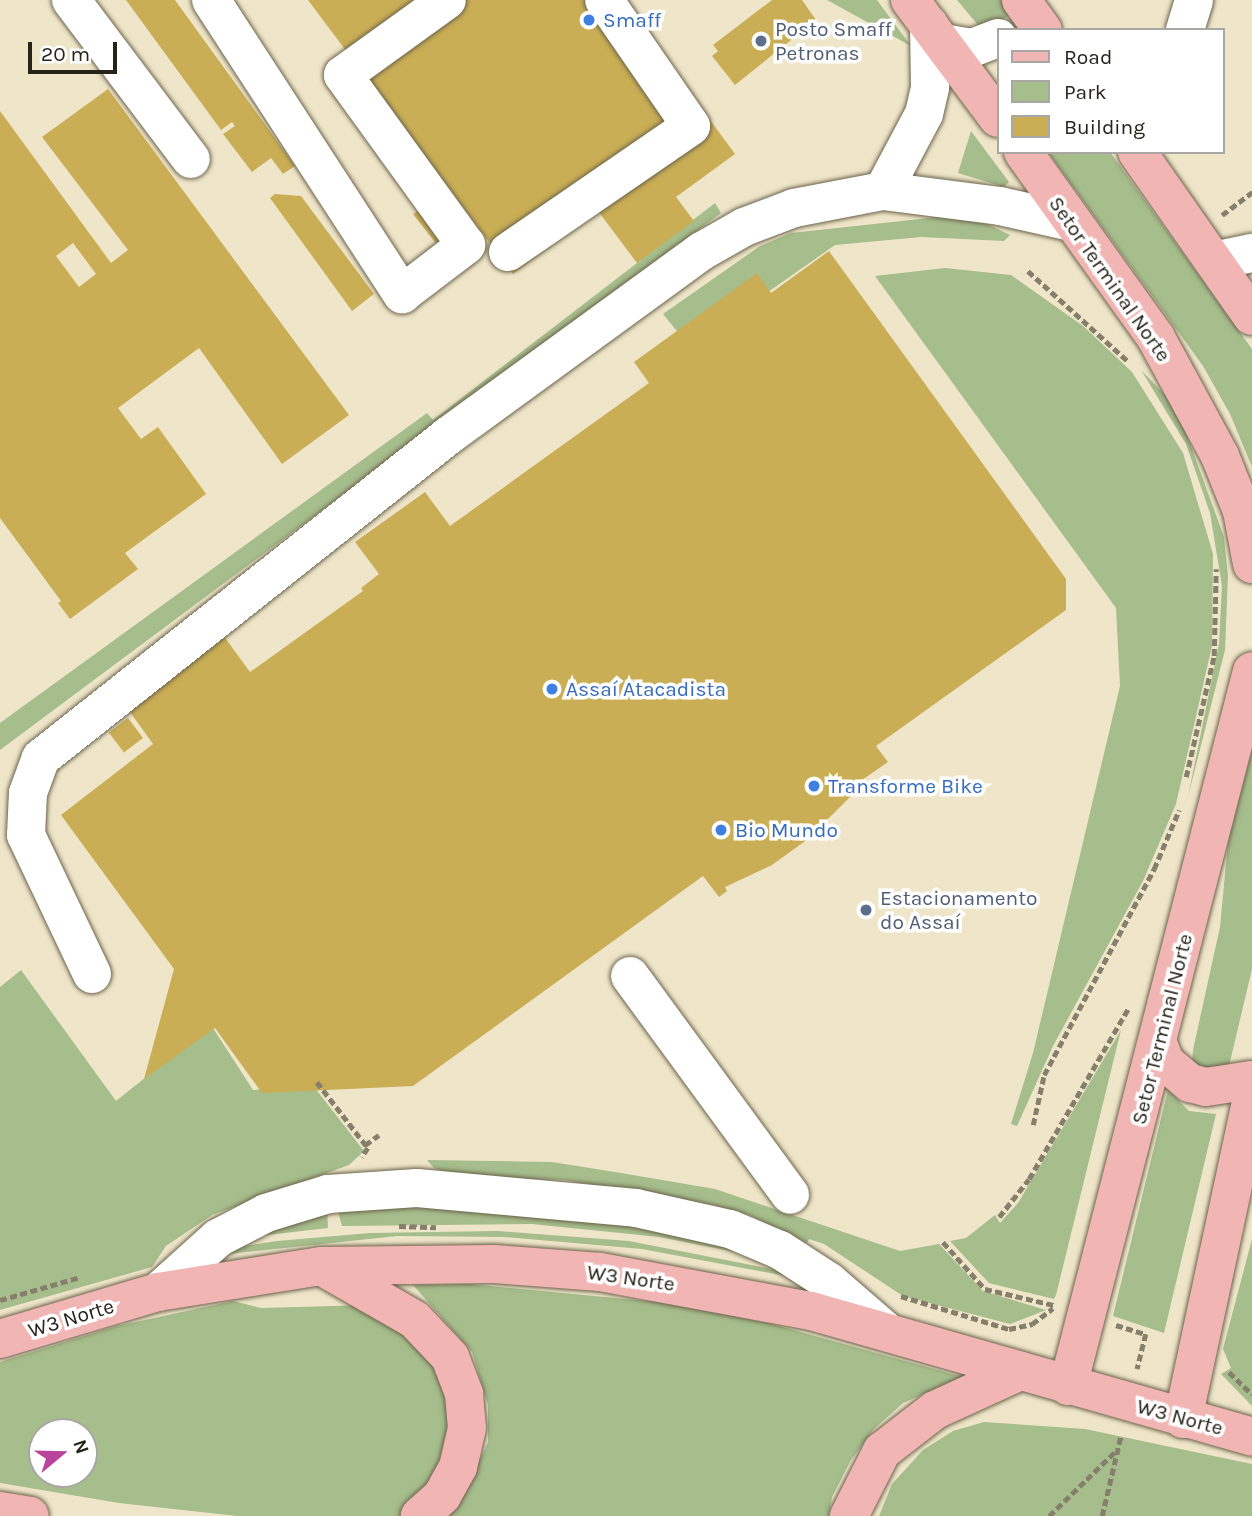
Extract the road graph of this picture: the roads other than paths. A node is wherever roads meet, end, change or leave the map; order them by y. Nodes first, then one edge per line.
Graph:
1 (71, 0) edge
2 (211, 0) edge
3 (447, 0) edge
4 (604, 0) edge
5 (1194, 0) edge
6 (927, 22) edge
7 (1186, 28) edge
8 (996, 39) edge
9 (996, 115) edge
10 (1024, 154) edge
11 (1138, 154) edge
12 (191, 159) dead end
13 (883, 191) junction
14 (1071, 222) junction
15 (508, 252) dead end
16 (1252, 253) edge
17 (1214, 261) junction
18 (1252, 316) edge
19 (1234, 561) edge
20 (1252, 671) edge
21 (92, 974) dead end
22 (630, 976) dead end
23 (1159, 1046) junction
24 (1252, 1080) edge
25 (1252, 1098) edge
26 (790, 1195) dead end
27 (1238, 1204) edge
28 (321, 1266) junction
29 (158, 1292) junction
30 (886, 1331) junction
31 (0, 1339) edge
32 (1020, 1371) junction
33 (1068, 1385) junction
34 (1183, 1419) junction
35 (1252, 1437) edge
36 (0, 1511) edge
37 (30, 1516) edge
38 (419, 1516) edge
39 (849, 1516) edge

1 - 12 street
2 - 3 street
4 - 15 street
5 - 7 street
6 - 8 street
6 - 9 main road
6 - 13 street
10 - 14 main road, Setor Terminal Norte
11 - 17 main road
13 - 14 street
13 - 21 street
14 - 19 main road, Setor Terminal Norte
16 - 17 street
17 - 18 main road
20 - 23 main road, Setor Terminal Norte
22 - 26 street
23 - 24 main road
23 - 33 main road, Setor Terminal Norte
25 - 27 main road
27 - 34 main road
28 - 29 main road, W3 Norte
28 - 30 main road, W3 Norte
28 - 38 main road
29 - 30 street
29 - 31 main road, W3 Norte
30 - 32 main road, W3 Norte
32 - 33 main road, W3 Norte
32 - 39 main road
33 - 34 main road, W3 Norte
34 - 35 main road, W3 Norte
36 - 37 main road

